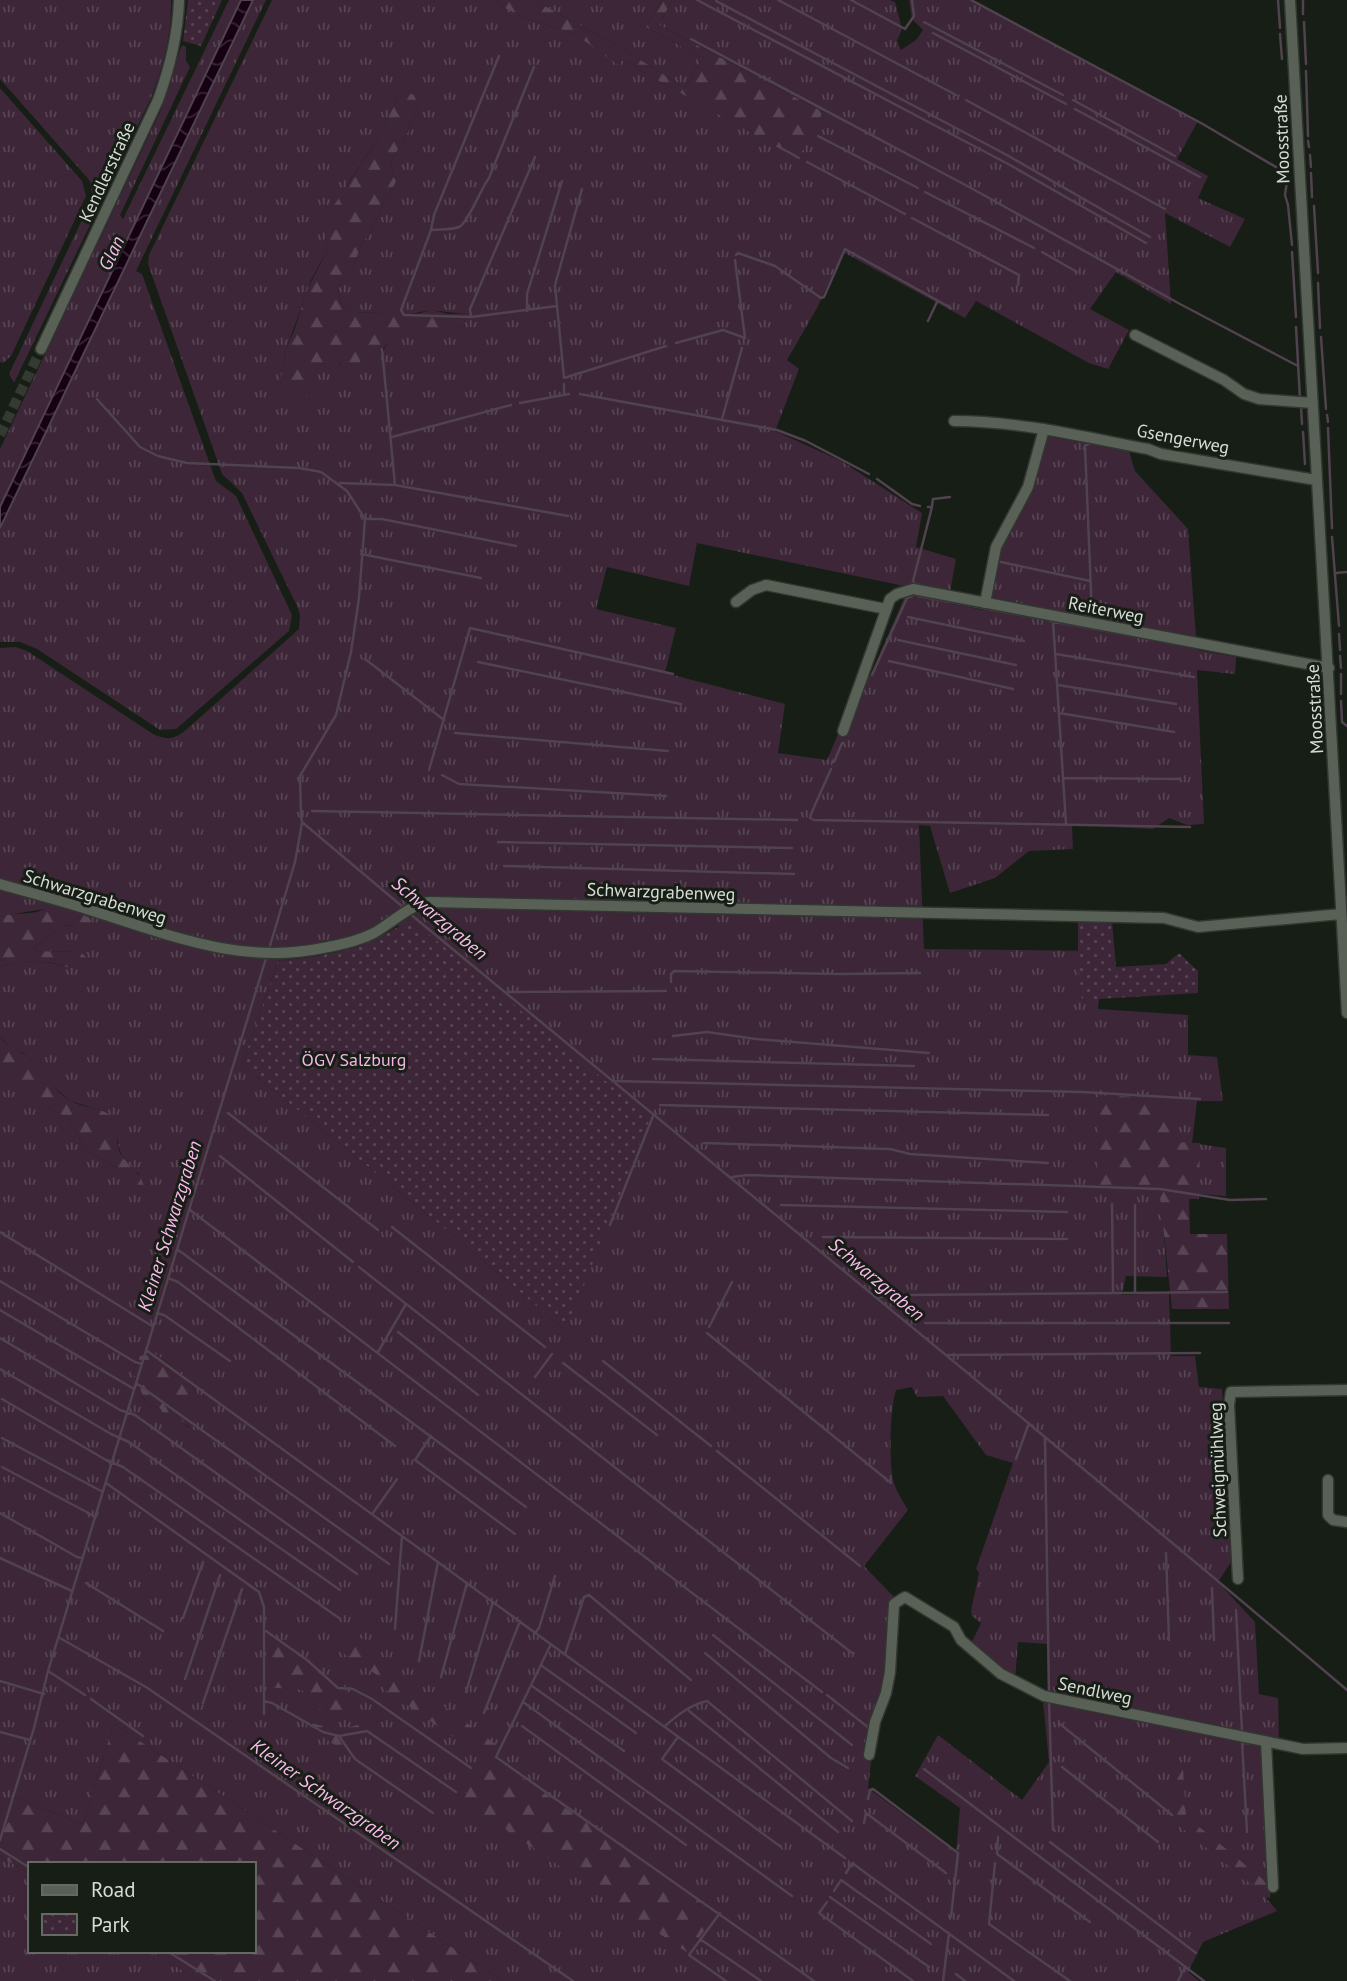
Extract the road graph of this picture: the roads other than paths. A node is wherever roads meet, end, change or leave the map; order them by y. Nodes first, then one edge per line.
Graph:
1 (179, 0) edge
2 (1290, 0) edge
3 (1135, 335) dead end
4 (41, 349) tunnel mouth
5 (1312, 403) junction
6 (954, 421) dead end
7 (1044, 429) junction
8 (1316, 480) junction
9 (737, 602) dead end
10 (985, 603) junction
11 (886, 609) junction
12 (1329, 668) junction
13 (843, 731) dead end
14 (0, 884) edge
15 (1341, 914) junction
16 (1347, 1013) edge
17 (1347, 1390) edge
18 (1328, 1480) dead end
19 (1347, 1522) edge
20 (1238, 1579) dead end
21 (1266, 1742) junction
22 (1347, 1748) edge
23 (869, 1755) dead end
24 (1273, 1887) dead end

1 - 4 street, Kendlerstraße
2 - 5 street, Moosstraße
3 - 5 street
5 - 8 street, Moosstraße
6 - 7 street, Gsengerweg
7 - 8 street, Gsengerweg
7 - 10 street
8 - 12 street, Moosstraße
9 - 11 street
10 - 11 street, Reiterweg
10 - 12 street, Reiterweg
11 - 13 street
12 - 15 street, Moosstraße
14 - 15 street, Schwarzgrabenweg
15 - 16 street, Moosstraße
17 - 20 street, Schweigmühlweg
18 - 19 street
21 - 22 street, Sendlweg
21 - 23 street, Sendlweg
21 - 24 street

